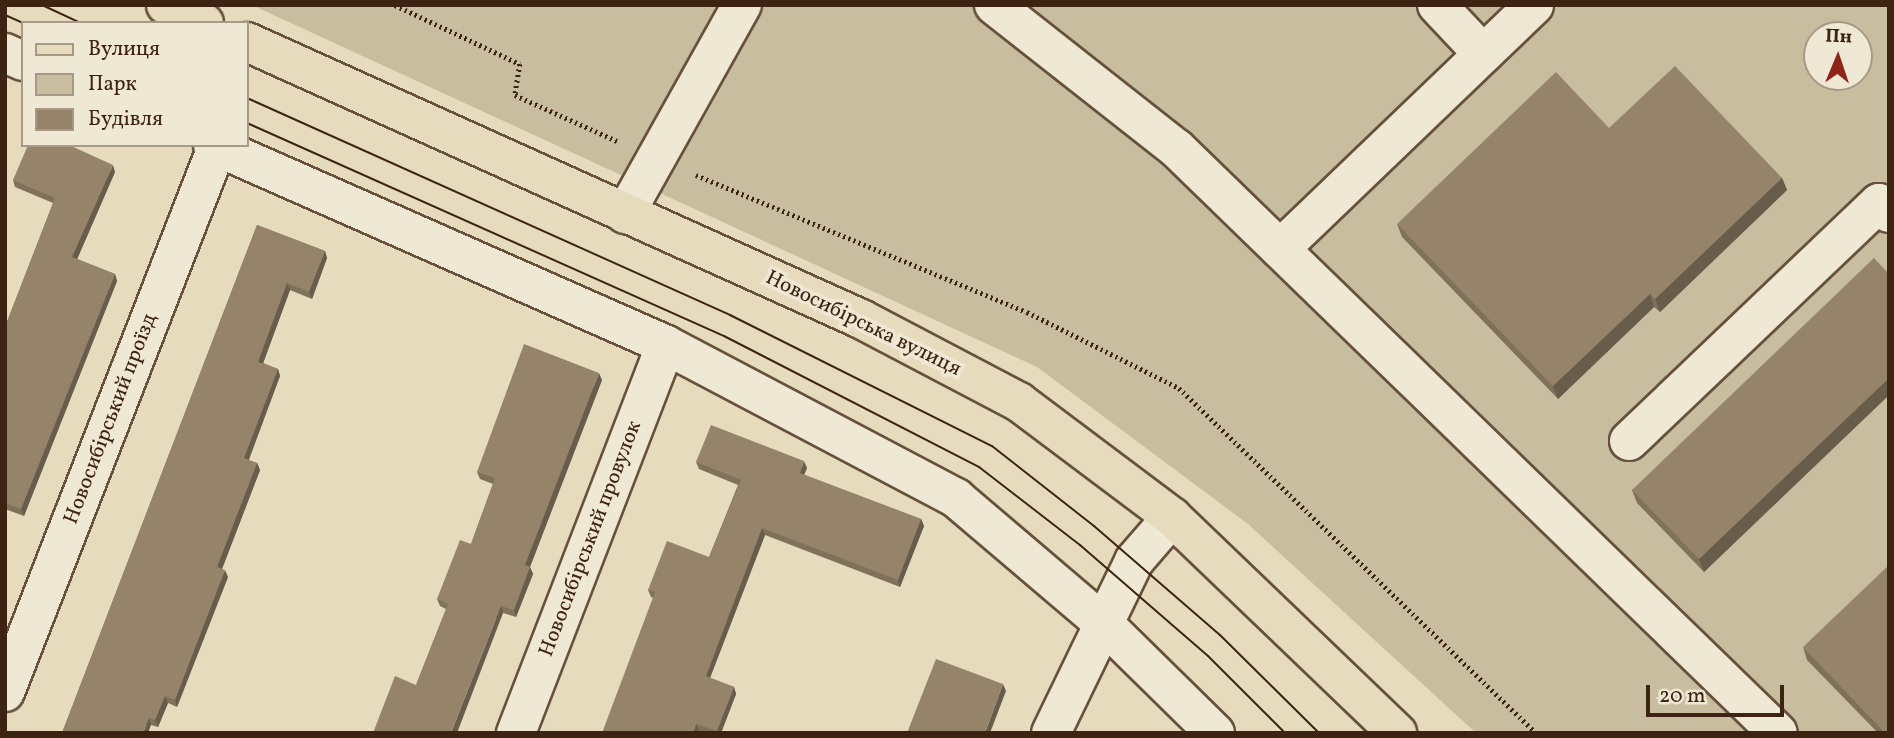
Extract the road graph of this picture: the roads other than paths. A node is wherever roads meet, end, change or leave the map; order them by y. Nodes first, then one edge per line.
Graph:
1 (166, 5) edge
2 (742, 5) edge
3 (994, 5) edge
4 (1437, 5) edge
5 (1534, 5) edge
6 (200, 21) edge
7 (248, 42) edge
8 (5, 53) edge
9 (1483, 54) junction
10 (21, 60) edge
11 (215, 147) edge
12 (217, 147) edge
13 (1889, 213) edge
14 (625, 214) junction
15 (1279, 249) junction
16 (666, 345) junction
17 (1629, 441) dead end
18 (1172, 517) junction
19 (1103, 623) junction
20 (5, 692) edge
21 (516, 733) edge
22 (1051, 733) edge
23 (1215, 733) edge
24 (1397, 733) edge
25 (1778, 733) edge

1 - 6 main road
2 - 14 street
3 - 15 street
4 - 9 street
5 - 9 street
7 - 14 main road, Новосибірська вулиця
8 - 10 street
9 - 15 street
11 - 20 street, Новосибірський проїзд
12 - 16 street
13 - 17 street
14 - 18 main road, Новосибірська вулиця
15 - 25 street
16 - 19 street
16 - 21 street, Новосибірський провулок
18 - 19 street
18 - 24 main road, Новосибірська вулиця
19 - 22 street
19 - 23 street

